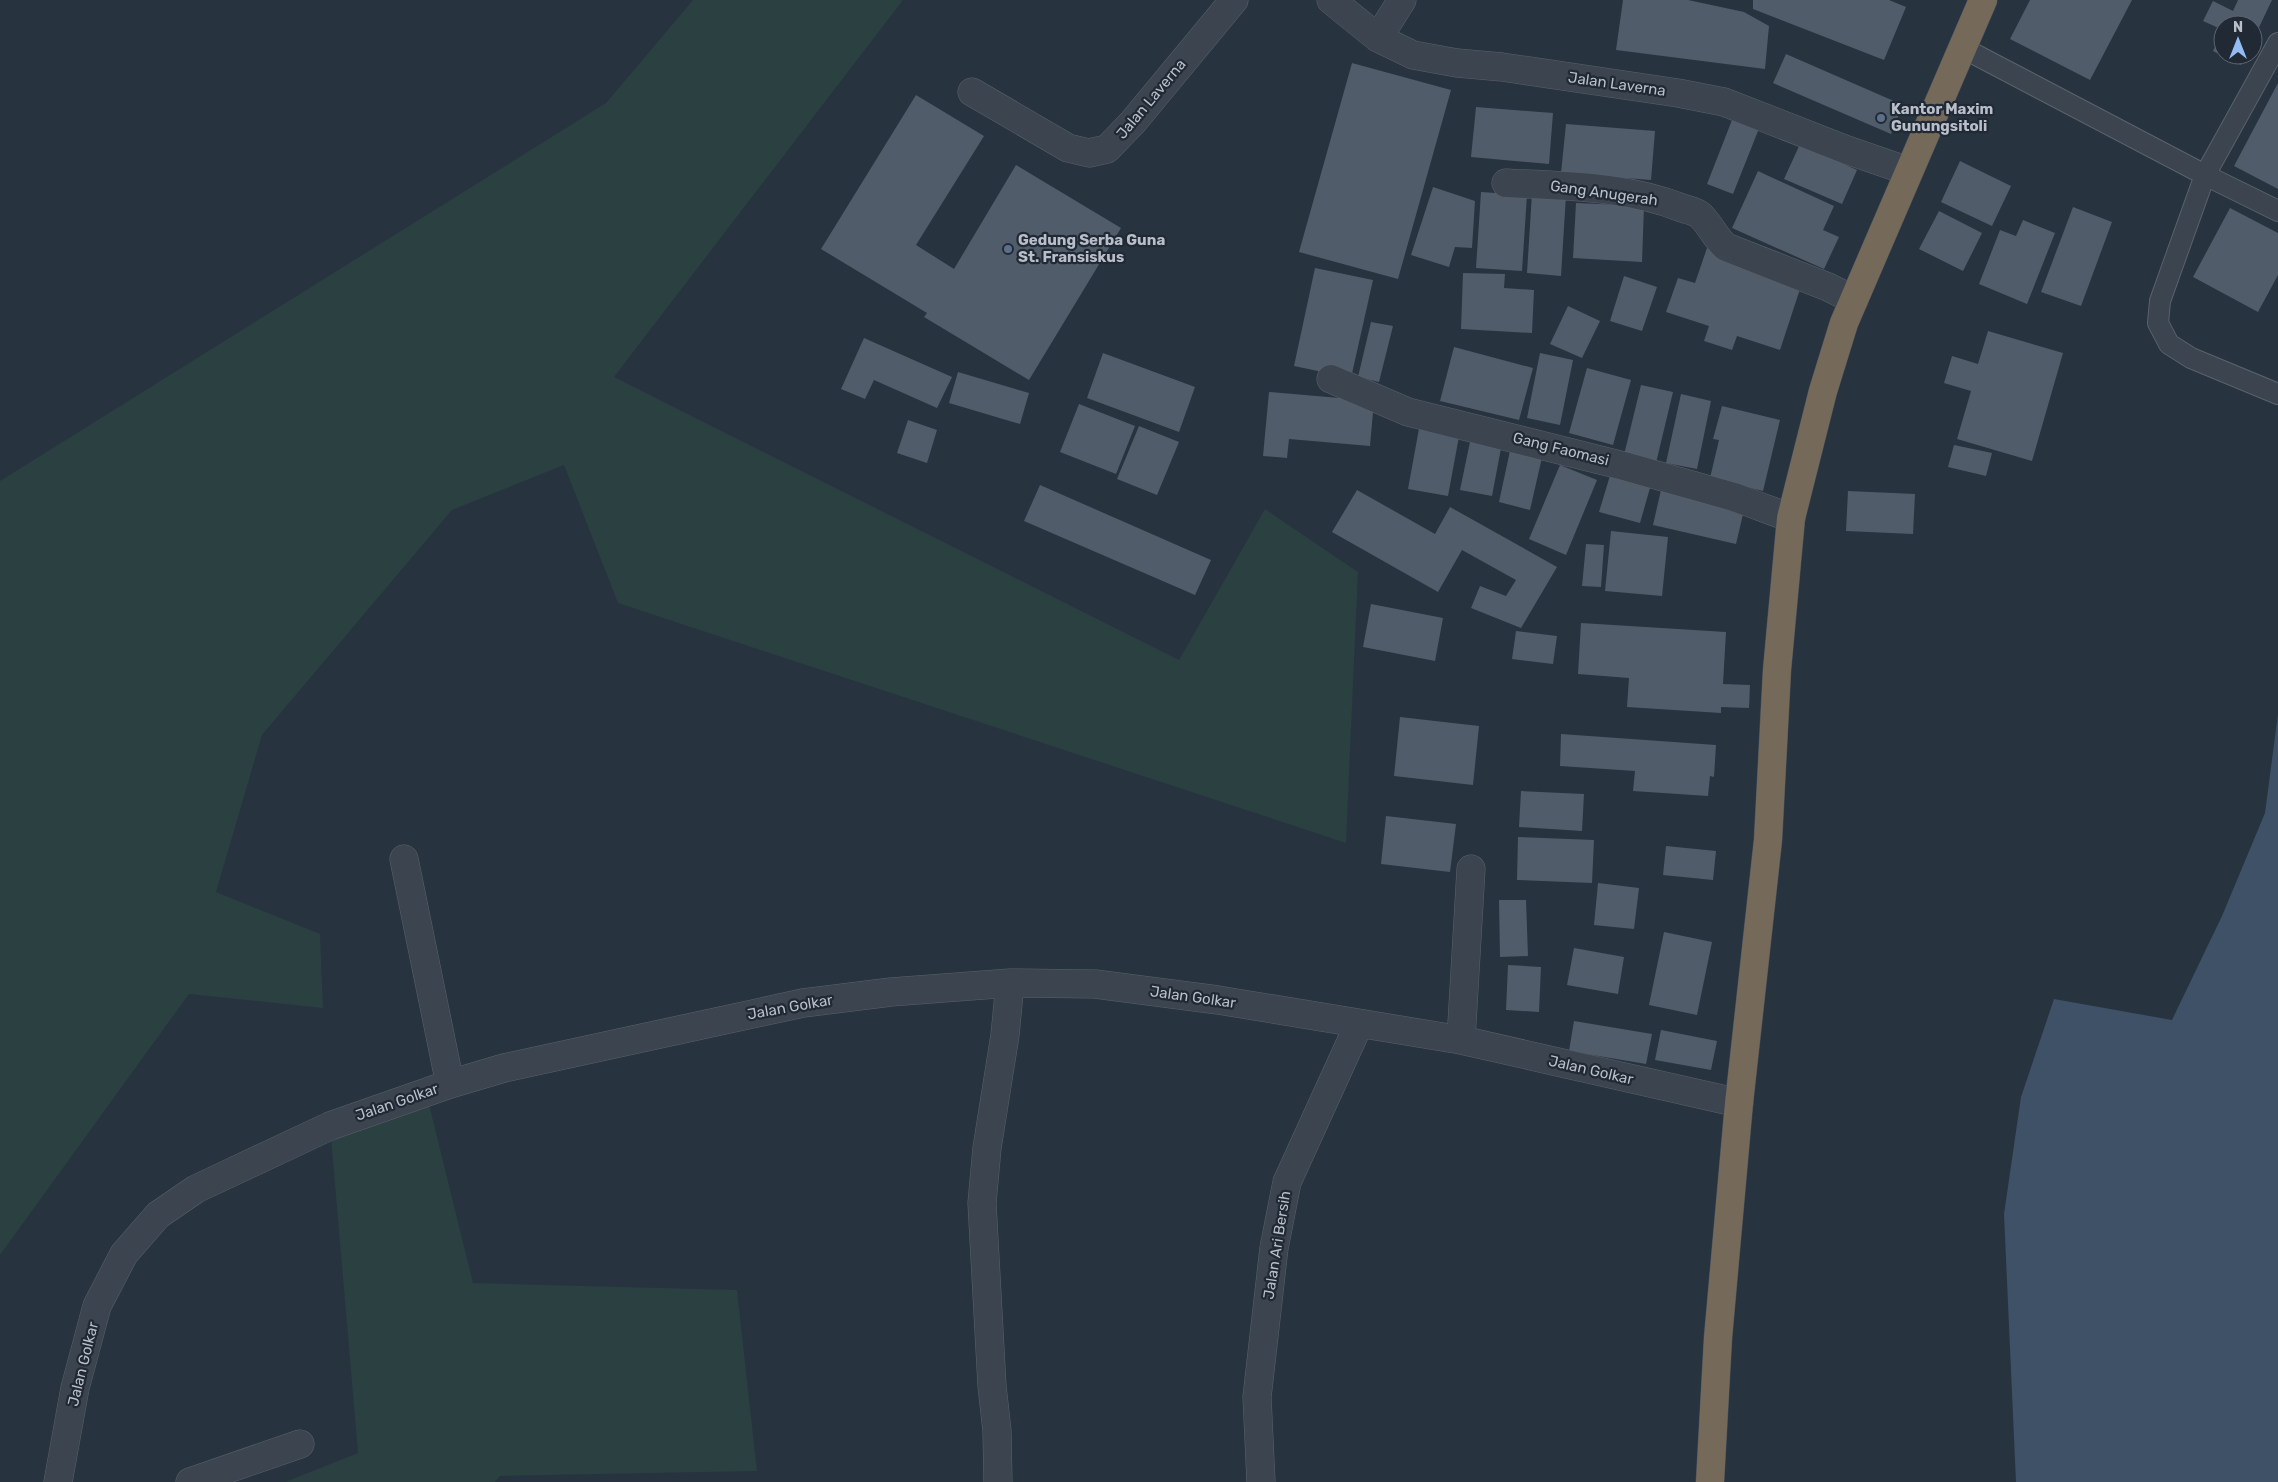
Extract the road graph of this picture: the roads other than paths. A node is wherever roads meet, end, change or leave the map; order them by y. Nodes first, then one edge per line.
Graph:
1 (1234, 0) edge
2 (1402, 0) edge
3 (1983, 0) edge
4 (1333, 1) edge
5 (1378, 38) junction
6 (2278, 43) edge
7 (1962, 47) junction
8 (972, 92) dead end
9 (1908, 171) junction
10 (2205, 175) junction
11 (1506, 183) dead end
12 (2278, 210) edge
13 (1854, 300) junction
14 (1331, 379) dead end
15 (2278, 394) edge
16 (1791, 518) junction
17 (404, 859) dead end
18 (1471, 869) dead end
19 (1010, 983) junction
20 (1359, 1024) junction
21 (1462, 1040) junction
22 (450, 1084) junction
23 (1739, 1103) junction
24 (300, 1444) dead end
25 (58, 1482) edge
26 (190, 1482) edge
27 (998, 1482) edge
28 (1261, 1482) edge
29 (1710, 1482) edge

1 - 8 street, Jalan Laverna
2 - 5 street
3 - 7 highway
4 - 5 street, Jalan Laverna
5 - 9 street, Jalan Laverna
6 - 10 lane
7 - 9 highway
7 - 10 lane
9 - 13 highway
10 - 12 lane
10 - 15 lane
11 - 13 street, Gang Anugerah
13 - 16 highway
14 - 16 street, Gang Faomasi
16 - 23 highway
17 - 22 street
18 - 21 street
19 - 20 street, Jalan Golkar
19 - 22 street, Jalan Golkar
19 - 27 street
20 - 21 street, Jalan Golkar
20 - 28 street, Jalan Ari Bersih
21 - 23 street, Jalan Golkar
22 - 25 street, Jalan Golkar
23 - 29 highway
24 - 26 street

